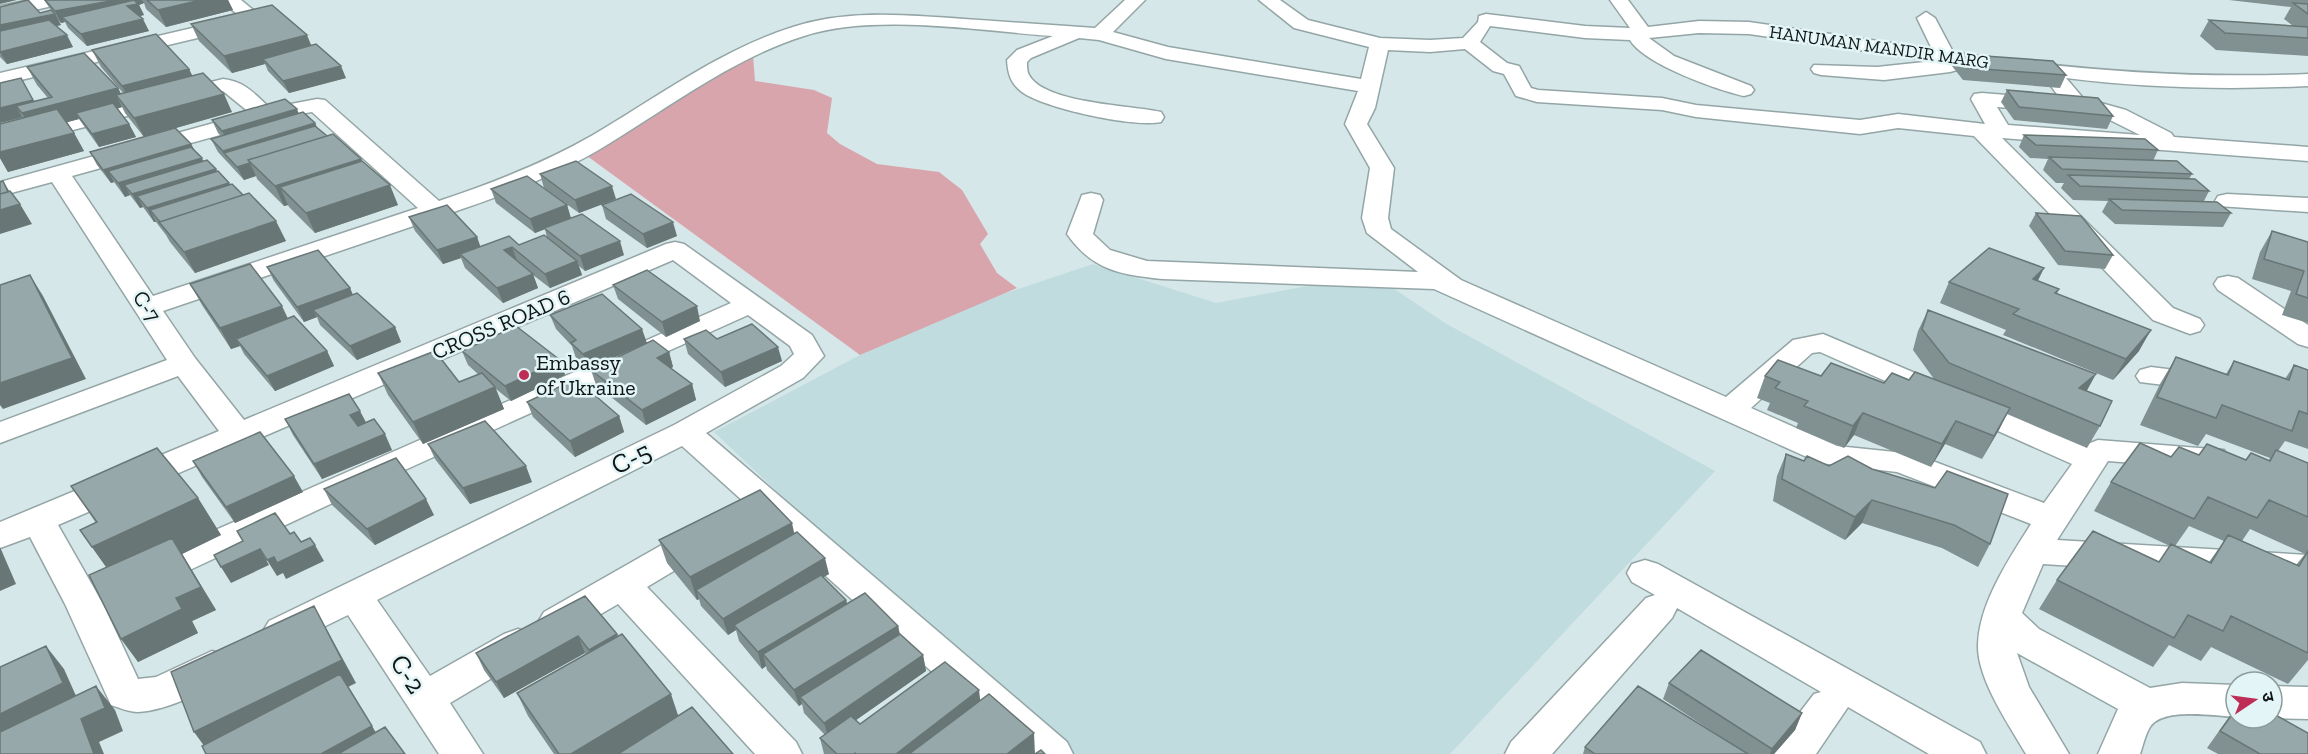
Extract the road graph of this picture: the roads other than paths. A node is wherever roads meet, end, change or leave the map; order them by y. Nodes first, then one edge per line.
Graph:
1 (55, 0) edge
2 (229, 0) edge
3 (1136, 0) edge
4 (1268, 0) edge
5 (1490, 0) edge
6 (1619, 0) edge
7 (0, 12) edge
8 (1926, 18) dead end
9 (1486, 20) junction
10 (1089, 34) junction
11 (1637, 34) junction
12 (1469, 43) junction
13 (1380, 44) junction
14 (1946, 57) junction
15 (1821, 69) dead end
16 (2049, 70) junction
17 (0, 79) edge
18 (2308, 80) edge
19 (1370, 87) junction
20 (1744, 90) dead end
21 (2075, 103) junction
22 (266, 116) junction
23 (1153, 117) dead end
24 (1991, 130) junction
25 (0, 142) edge
26 (2176, 145) junction
27 (2308, 154) edge
28 (58, 173) junction
29 (0, 189) edge
30 (1091, 200) dead end
31 (2227, 201) dead end
32 (2308, 205) edge
33 (437, 212) junction
34 (2228, 284) dead end
35 (1455, 287) junction
36 (751, 304) junction
37 (148, 307) junction
38 (2190, 325) dead end
39 (2308, 338) edge
40 (184, 364) junction
41 (2151, 376) dead end
42 (2229, 384) edge
43 (1730, 410) junction
44 (685, 432) junction
45 (0, 433) edge
46 (240, 436) junction
47 (2092, 459) junction
48 (2238, 459) edge
49 (764, 501) junction
50 (2051, 519) junction
51 (39, 520) junction
52 (0, 536) edge
53 (2034, 551) junction
54 (2308, 568) edge
55 (1645, 573) dead end
56 (622, 584) junction
57 (109, 593) junction
58 (354, 595) junction
59 (1659, 608) dead end
60 (2003, 618) junction
61 (424, 698) junction
62 (2224, 701) edge
63 (2284, 702) edge
64 (2308, 703) edge
65 (2146, 705) junction
66 (1828, 706) dead end
67 (462, 754) edge
68 (781, 754) edge
69 (1052, 754) edge
70 (1526, 754) edge
71 (1792, 754) edge
72 (1965, 754) edge
73 (2048, 754) edge
74 (2119, 754) edge

1 - 7 street
2 - 17 street
3 - 10 street
4 - 13 street
5 - 9 street
6 - 11 street
8 - 14 street
9 - 11 street, HANUMAN MANDIR MARG
9 - 12 street
10 - 19 street
10 - 23 street
10 - 33 street
11 - 14 street, HANUMAN MANDIR MARG
11 - 20 street
12 - 13 street
12 - 24 street
13 - 19 street
14 - 15 street
14 - 16 street, HANUMAN MANDIR MARG
16 - 18 street, HANUMAN MANDIR MARG
16 - 21 street
19 - 35 street
21 - 24 street
21 - 26 street
22 - 25 street
22 - 28 street
22 - 33 street
24 - 26 street
24 - 38 street
26 - 27 street
28 - 29 street
28 - 37 street, C-7
30 - 35 street
31 - 32 street
33 - 37 street
34 - 39 street
35 - 43 street
36 - 44 street, CROSS ROAD 6
36 - 46 street, CROSS ROAD 6
36 - 57 street
37 - 40 street, C-7
40 - 45 street
40 - 46 street, C-7
41 - 42 street
43 - 47 street
43 - 50 street
44 - 49 street
44 - 58 street, C-5
46 - 51 street, CROSS ROAD 6
47 - 48 street
47 - 50 street
49 - 56 street
49 - 69 street
50 - 53 street
51 - 52 street, CROSS ROAD 6
51 - 57 street
53 - 54 street
53 - 60 street
55 - 72 street
56 - 61 street
56 - 68 street
57 - 58 street, C-5
58 - 61 street, C-2
59 - 70 street
60 - 65 street
60 - 73 street
61 - 67 street, C-2
62 - 65 street
63 - 64 street
65 - 74 street
66 - 71 street

